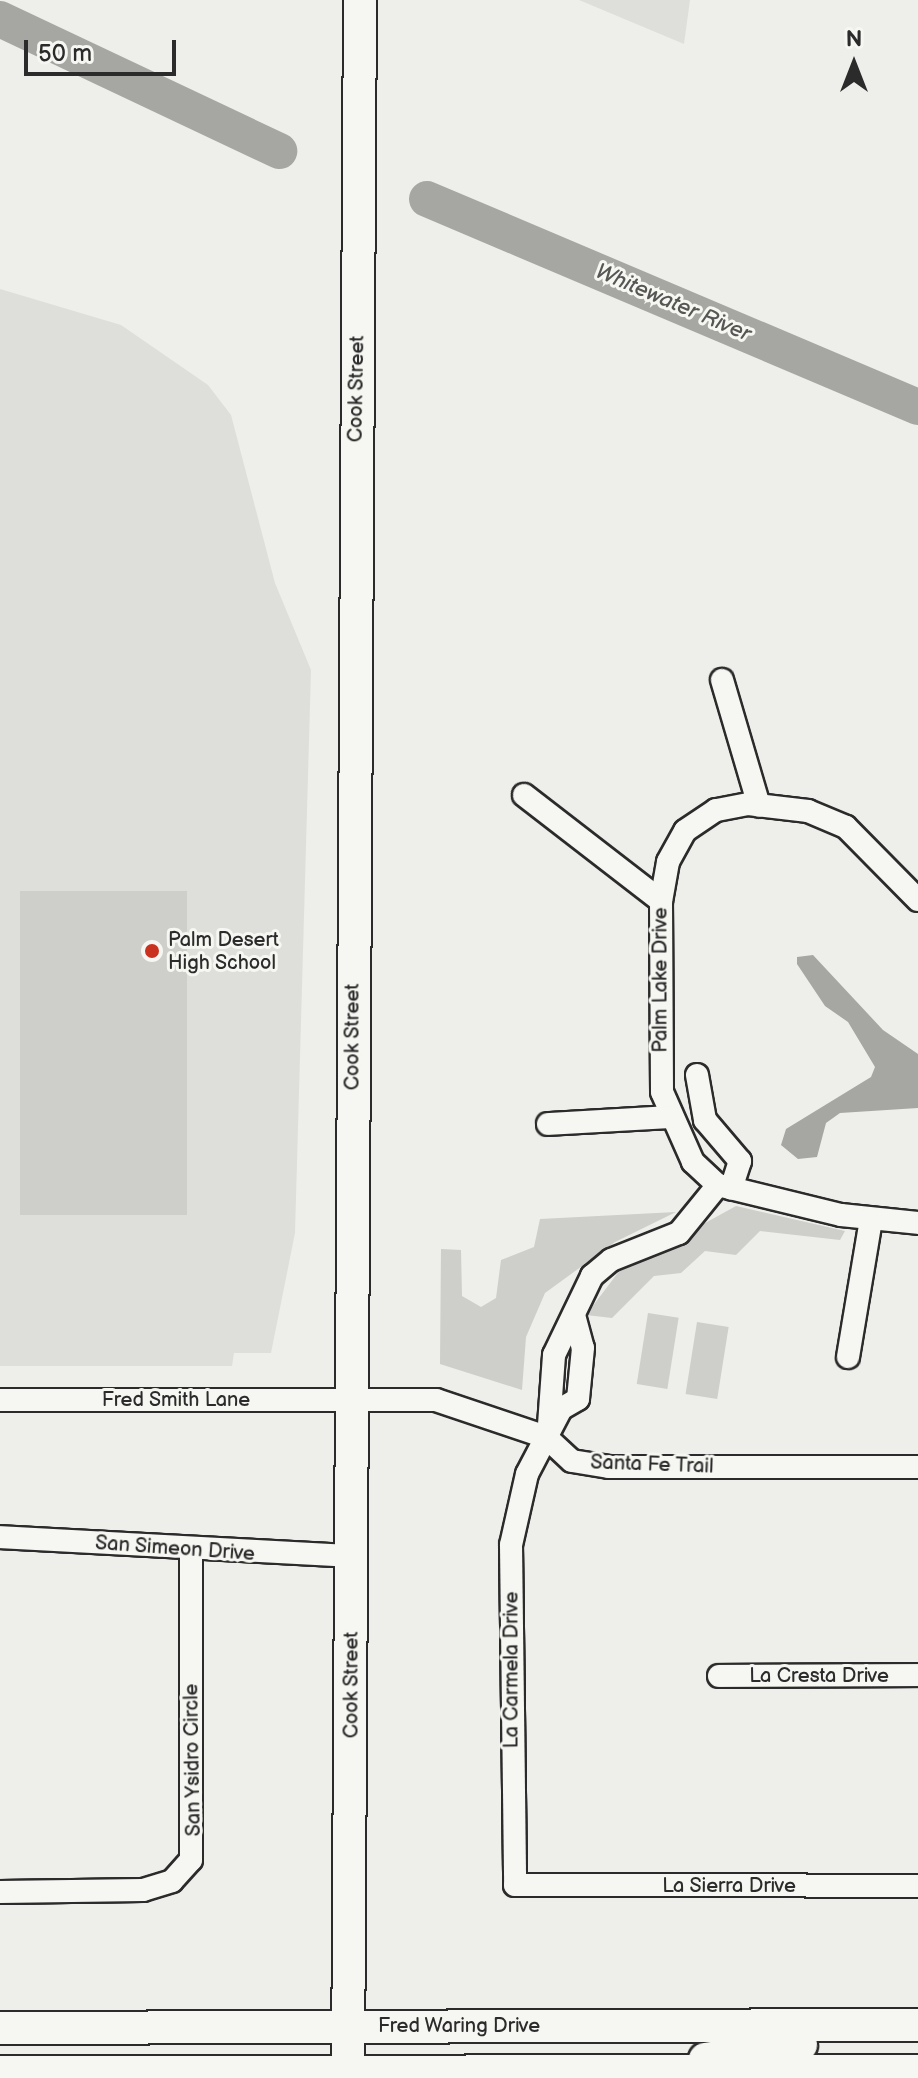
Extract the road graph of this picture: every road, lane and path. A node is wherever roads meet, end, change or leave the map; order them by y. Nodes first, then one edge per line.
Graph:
1 (360, 0) edge
2 (722, 680) dead end
3 (524, 795) dead end
4 (759, 806) junction
5 (916, 891) edge
6 (661, 901) junction
7 (697, 1075) dead end
8 (668, 1117) junction
9 (548, 1124) dead end
10 (725, 1187) junction
11 (871, 1219) junction
12 (918, 1223) edge
13 (574, 1315) junction
14 (848, 1357) dead end
15 (353, 1399) junction
16 (0, 1400) edge
17 (546, 1437) junction
18 (918, 1467) edge
19 (0, 1537) edge
20 (191, 1552) junction
21 (351, 1556) junction
22 (918, 1675) edge
23 (719, 1676) dead end
24 (918, 1886) edge
25 (539, 1887) joint
26 (0, 1892) edge
27 (918, 2025) edge
28 (354, 2027) junction
29 (0, 2028) edge
30 (918, 2044) edge
31 (918, 2071) edge
32 (0, 2072) edge
33 (643, 2073) junction
34 (351, 2077) edge

1 - 15 main road, Cook Street
2 - 4 street
3 - 6 street
4 - 5 street, Palm Lake Drive
4 - 6 street, Palm Lake Drive
6 - 8 street, Palm Lake Drive
7 - 10 street
8 - 9 street
8 - 10 street, Palm Lake Drive
10 - 11 street
10 - 13 street, La Carmela Drive
11 - 12 street
11 - 14 street
13 - 17 street, La Carmela Drive
13 - 17 street, La Carmela Drive
15 - 16 street, Fred Smith Lane
15 - 17 street, Santa Fe Trail
15 - 21 main road, Cook Street
17 - 18 street, Santa Fe Trail
17 - 25 street, La Carmela Drive
19 - 20 street, San Simeon Drive
20 - 21 street, San Simeon Drive
20 - 26 street, San Ysidro Circle
21 - 28 main road, Cook Street
22 - 23 street, La Cresta Drive
24 - 25 street, La Sierra Drive
27 - 28 main road, Fred Waring Drive
28 - 29 main road, Fred Waring Drive
28 - 34 main road, Cook Street
30 - 33 main road
31 - 33 main road
32 - 34 main road
33 - 34 main road

